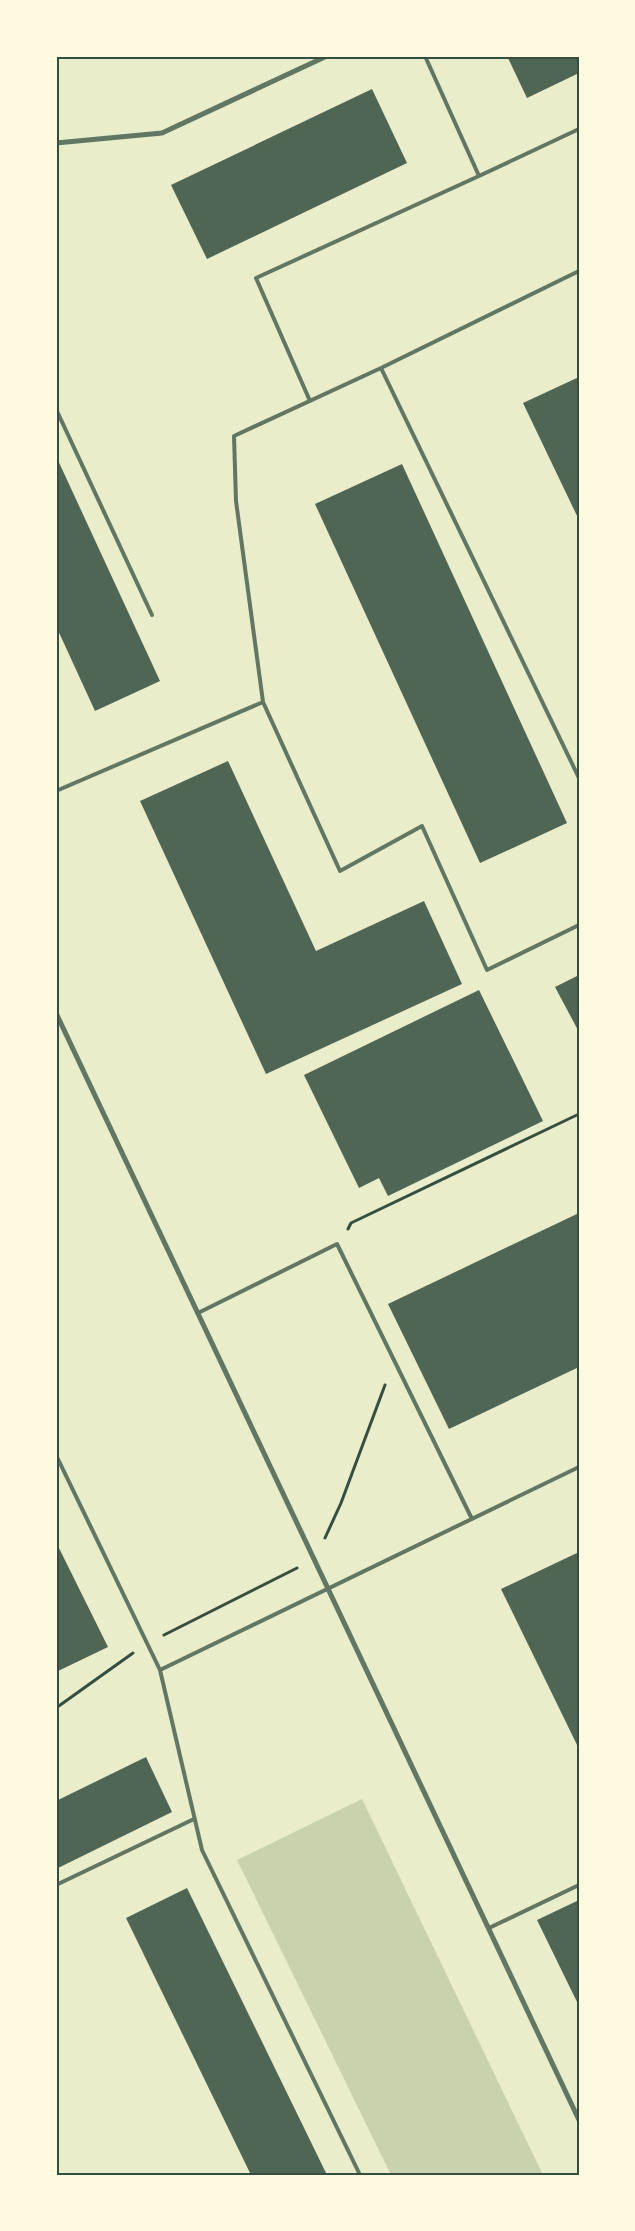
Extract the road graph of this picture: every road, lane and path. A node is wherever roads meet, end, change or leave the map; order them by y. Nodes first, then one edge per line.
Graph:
1 (327, 56) edge
2 (425, 56) edge
3 (579, 129) edge
4 (56, 143) edge
5 (479, 176) junction
6 (578, 272) edge
7 (381, 368) junction
8 (310, 401) junction
9 (56, 409) edge
10 (152, 615) dead end
11 (263, 702) junction
12 (579, 778) edge
13 (56, 791) edge
14 (579, 926) edge
15 (56, 1013) edge
16 (579, 1114) edge
17 (337, 1244) junction
18 (198, 1313) junction
19 (394, 1360) junction
20 (56, 1455) edge
21 (579, 1467) edge
22 (472, 1519) junction
23 (315, 1560) junction
24 (329, 1589) junction
25 (147, 1643) junction
26 (160, 1670) junction
27 (56, 1708) edge
28 (194, 1819) junction
29 (56, 1884) edge
30 (579, 1885) edge
31 (489, 1928) junction
32 (579, 2120) edge
33 (360, 2175) edge

1 - 4 street
2 - 5 lane
3 - 5 lane
5 - 8 lane
6 - 7 lane
7 - 8 lane
7 - 12 lane
8 - 11 lane
9 - 10 lane
11 - 13 lane
11 - 14 lane
15 - 18 street
16 - 17 path
17 - 18 lane
17 - 19 lane
18 - 23 street
19 - 22 lane
19 - 23 path
20 - 25 lane
21 - 22 lane
22 - 24 lane
23 - 24 street
23 - 25 path
24 - 26 lane
24 - 31 street
25 - 26 lane
25 - 27 path
26 - 28 lane
28 - 29 lane
28 - 33 lane
30 - 31 lane
31 - 32 street

